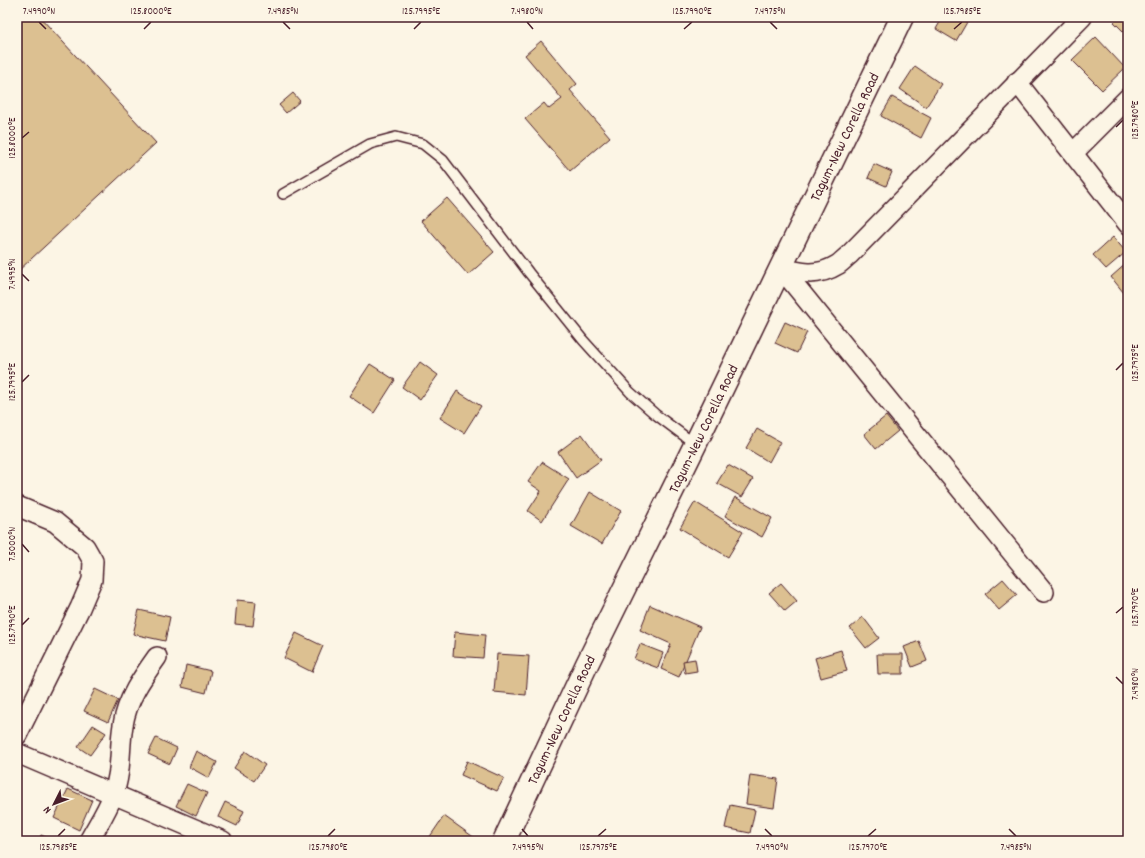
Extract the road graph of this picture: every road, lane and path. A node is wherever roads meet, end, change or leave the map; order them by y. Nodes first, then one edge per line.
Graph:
1 (902, 17) edge
2 (1082, 17) edge
3 (1017, 82) junction
4 (1128, 98) edge
5 (1073, 153) junction
6 (283, 194) dead end
7 (1128, 223) edge
8 (781, 268) junction
9 (695, 445) junction
10 (17, 506) edge
11 (1044, 592) dead end
12 (157, 657) dead end
13 (17, 735) edge
14 (17, 754) edge
15 (114, 794) junction
16 (89, 841) edge
17 (223, 841) edge
18 (504, 841) edge

1 - 8 main road, Tagum-New Corella Road
2 - 3 street
3 - 5 street
3 - 8 street
4 - 5 street
5 - 7 street
6 - 9 lane
8 - 9 main road, Tagum-New Corella Road
8 - 11 street
9 - 18 main road, Tagum-New Corella Road
10 - 13 street
12 - 15 street
14 - 15 street
15 - 16 street
15 - 17 street

